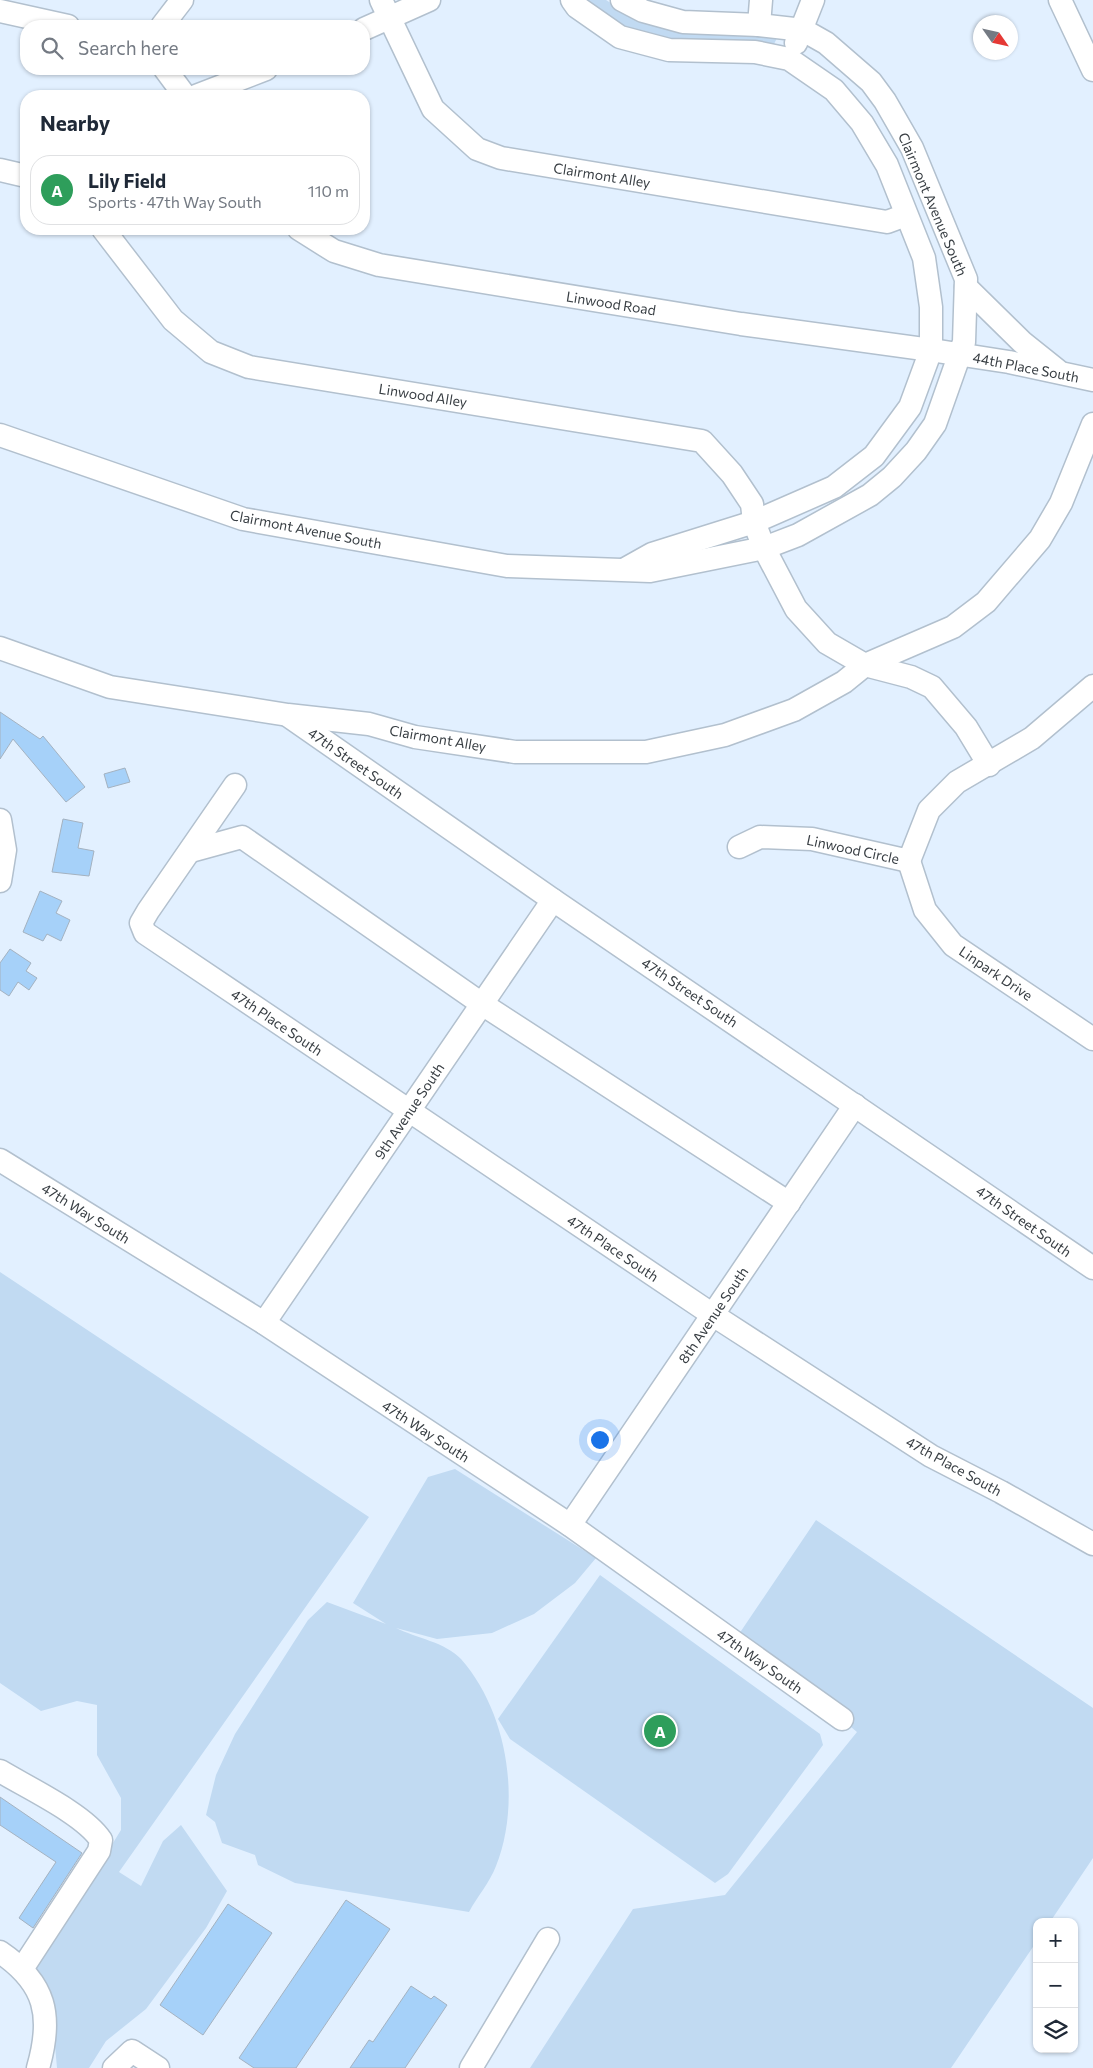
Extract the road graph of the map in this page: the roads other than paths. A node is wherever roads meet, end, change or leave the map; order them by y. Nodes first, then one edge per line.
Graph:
1 (182, 0) edge
2 (429, 0) edge
3 (572, 0) edge
4 (622, 0) edge
5 (760, 0) edge
6 (814, 0) edge
7 (1060, 0) edge
8 (386, 9) edge
9 (0, 11) edge
10 (41, 20) edge
11 (167, 20) edge
12 (370, 24) edge
13 (759, 25) junction
14 (802, 30) junction
15 (789, 59) junction
16 (1093, 70) edge
17 (169, 75) edge
18 (250, 75) edge
19 (181, 90) edge
20 (212, 90) edge
21 (0, 170) edge
22 (20, 175) edge
23 (906, 215) junction
24 (108, 235) edge
25 (309, 235) edge
26 (966, 287) junction
27 (931, 350) junction
28 (959, 355) junction
29 (1061, 373) junction
30 (1093, 380) edge
31 (1093, 424) edge
32 (0, 435) edge
33 (754, 522) junction
34 (764, 548) junction
35 (624, 570) junction
36 (0, 648) edge
37 (865, 665) junction
38 (1093, 686) edge
39 (288, 715) junction
40 (989, 765) junction
41 (235, 785) dead end
42 (0, 820) edge
43 (739, 847) dead end
44 (191, 851) junction
45 (908, 861) junction
46 (0, 881) edge
47 (553, 900) junction
48 (482, 1004) junction
49 (1093, 1039) edge
50 (855, 1104) junction
51 (409, 1111) junction
52 (0, 1160) edge
53 (789, 1203) junction
54 (1093, 1268) edge
55 (712, 1315) junction
56 (264, 1323) junction
57 (570, 1526) junction
58 (1093, 1544) edge
59 (842, 1719) dead end
60 (0, 1771) edge
61 (548, 1939) dead end
62 (0, 1952) edge
63 (22, 1969) junction
64 (38, 2068) edge
65 (114, 2068) edge
66 (158, 2068) edge
67 (471, 2068) edge

1 - 11 street
2 - 8 street
3 - 15 street, Clairmont Avenue South
4 - 13 street, Clairmont Avenue South
5 - 13 street
6 - 14 street
7 - 16 street
8 - 12 street
8 - 23 street, Clairmont Alley
9 - 10 street
13 - 14 street, Clairmont Avenue South
14 - 15 street
14 - 26 street, Clairmont Avenue South
15 - 23 street, Clairmont Avenue South
17 - 19 street
18 - 20 street
21 - 22 street
23 - 27 street, Clairmont Avenue South
24 - 33 street, Linwood Alley
25 - 27 street, Linwood Road
26 - 28 street, Clairmont Avenue South
26 - 29 street
27 - 28 street, Linwood Road
27 - 33 street, Clairmont Avenue South
28 - 29 street, 44th Place South
28 - 34 street, Clairmont Avenue South
29 - 30 street, 44th Place South
31 - 37 street, Clairmont Alley
32 - 35 street, Clairmont Avenue South
33 - 34 street, Linwood Alley
33 - 35 street, Clairmont Avenue South
34 - 35 street, Clairmont Avenue South
34 - 37 street, Linwood Alley
36 - 39 street, Clairmont Alley
37 - 39 street, Clairmont Alley
37 - 40 street, Linwood Alley
38 - 40 street
39 - 47 street, 47th Street South
40 - 45 street
41 - 44 street
42 - 46 street
43 - 45 street, Linwood Circle
44 - 48 street
44 - 51 street, 47th Place South
45 - 49 street, Linpark Drive
47 - 48 street, 9th Avenue South
47 - 50 street, 47th Street South
48 - 51 street, 9th Avenue South
48 - 53 street
50 - 53 street, 8th Avenue South
50 - 54 street, 47th Street South
51 - 55 street, 47th Place South
51 - 56 street, 9th Avenue South
52 - 56 street, 47th Way South
53 - 55 street, 8th Avenue South
55 - 57 street, 8th Avenue South
55 - 58 street, 47th Place South
56 - 57 street, 47th Way South
57 - 59 street, 47th Way South
60 - 63 street
61 - 67 street
62 - 63 street
63 - 64 street
65 - 66 street

